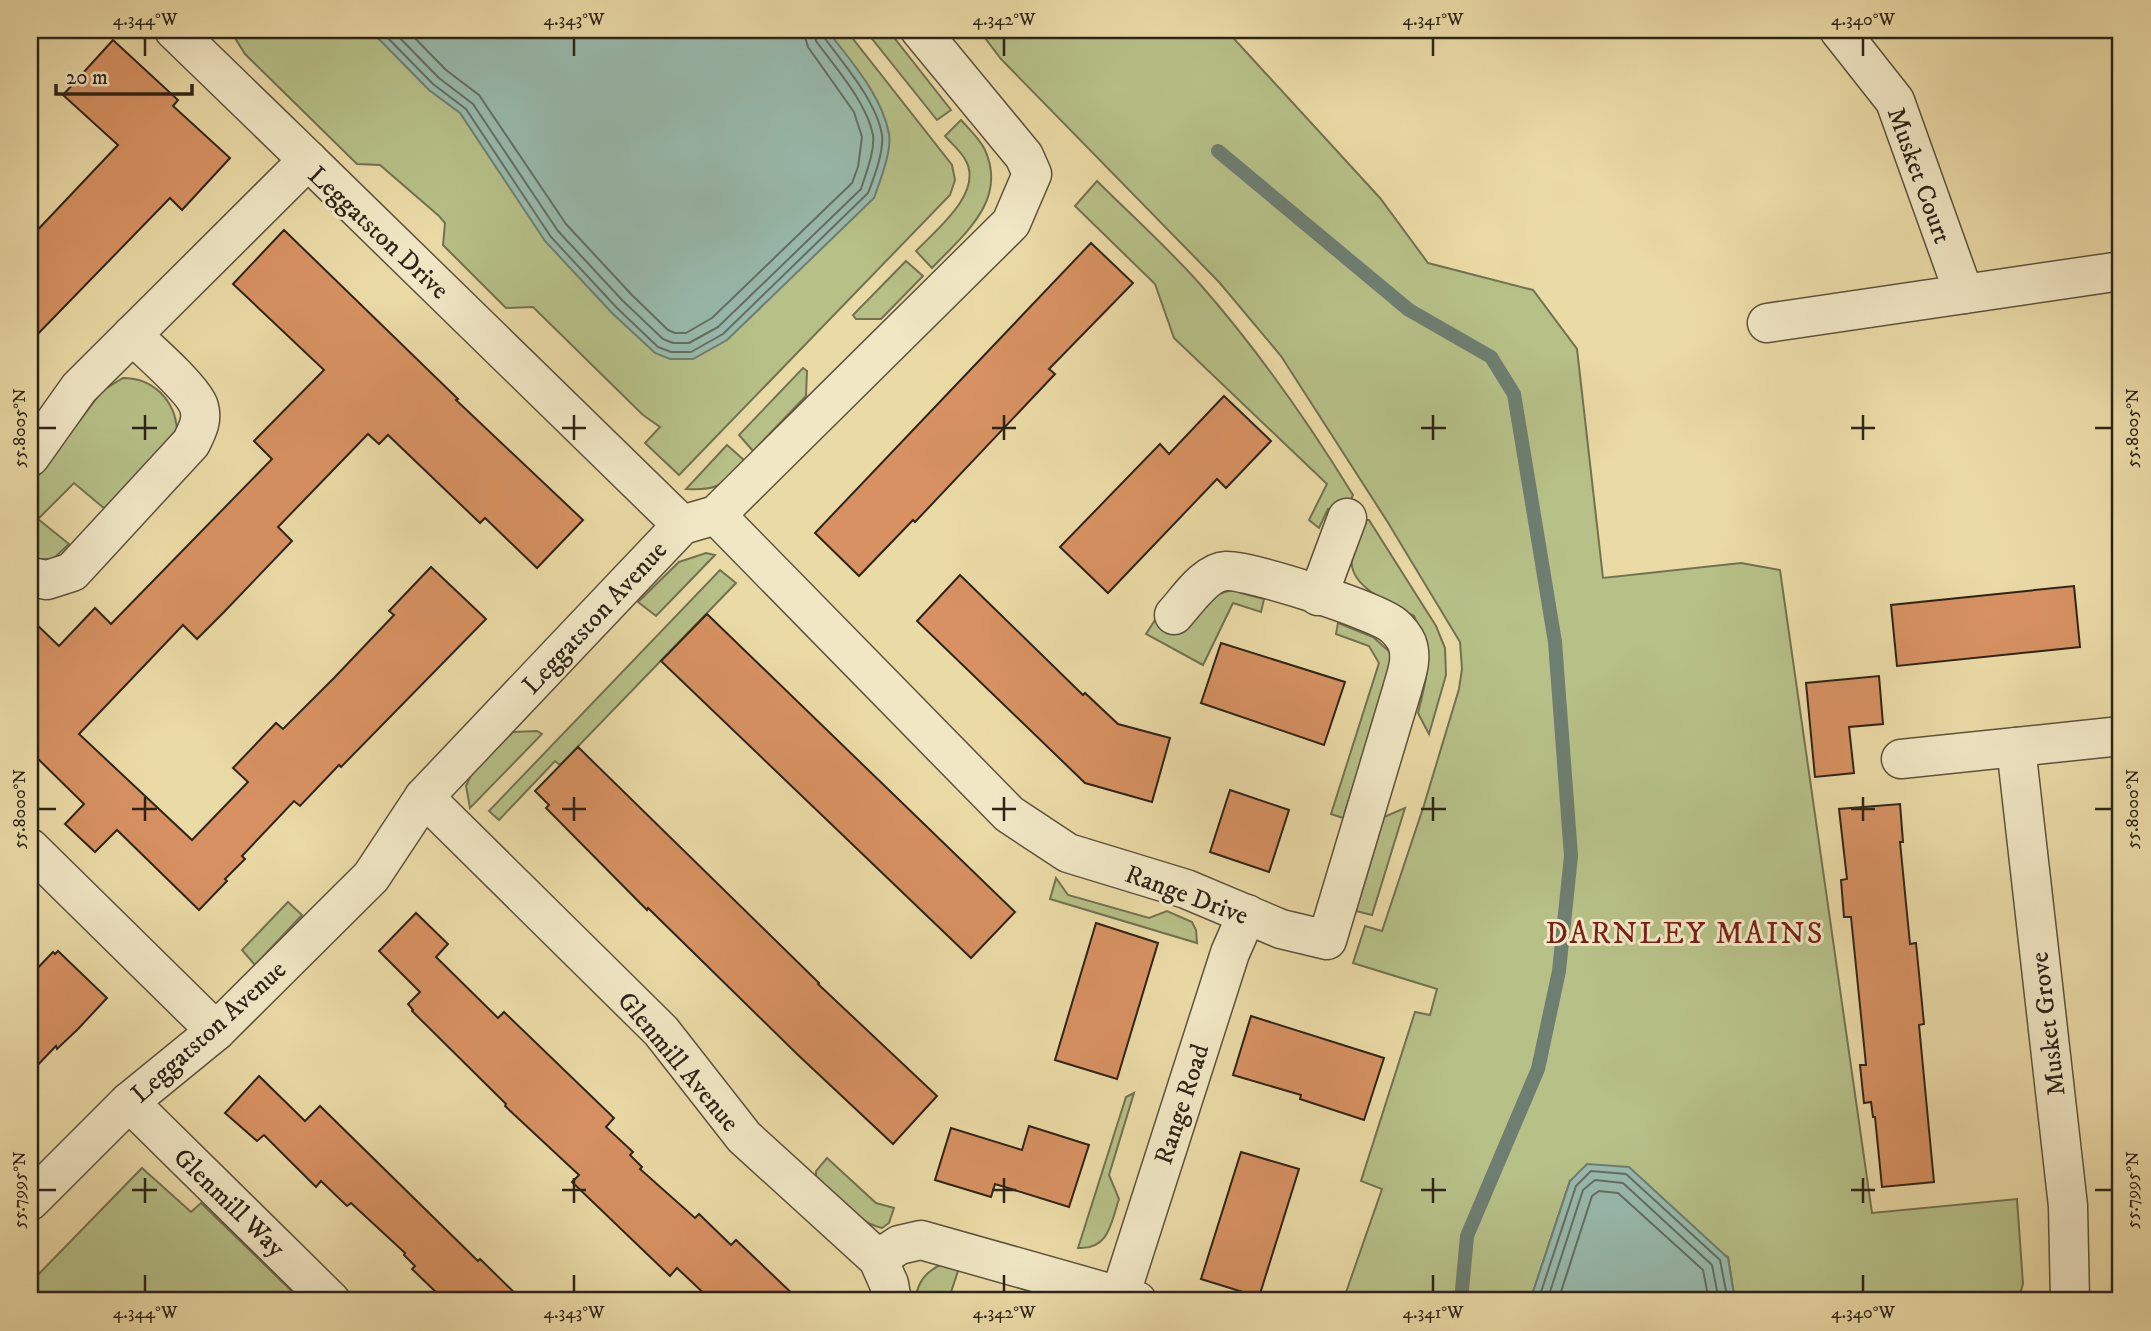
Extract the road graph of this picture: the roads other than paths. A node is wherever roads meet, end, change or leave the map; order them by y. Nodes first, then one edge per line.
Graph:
1 (174, 30) edge
2 (920, 30) edge
3 (1839, 30) edge
4 (308, 160) junction
5 (2121, 271) edge
6 (1964, 294) junction
7 (1767, 323) dead end
8 (132, 335) junction
9 (30, 457) edge
10 (1347, 519) dead end
11 (699, 520) junction
12 (30, 577) edge
13 (1318, 596) junction
14 (1174, 615) dead end
15 (2121, 736) edge
16 (2016, 747) junction
17 (1901, 759) dead end
18 (424, 797) junction
19 (30, 848) edge
20 (1247, 914) junction
21 (216, 1031) junction
22 (129, 1102) junction
23 (30, 1201) edge
24 (877, 1259) junction
25 (1128, 1298) edge
26 (331, 1301) edge
27 (892, 1301) edge
28 (2070, 1301) edge

1 - 4 street
2 - 11 street, Leggatston Avenue
3 - 6 street, Musket Court
4 - 8 street, Leggatston Drive
4 - 11 street, Leggatston Drive
5 - 6 street
6 - 7 street
8 - 9 street, Leggatston Drive
8 - 12 street
10 - 13 street
11 - 18 street, Leggatston Avenue
11 - 20 street, Range Drive
13 - 14 street, Range Drive
13 - 20 street, Range Drive
15 - 16 street
16 - 17 street
16 - 28 street, Musket Grove
18 - 21 street, Leggatston Avenue
18 - 24 street, Glenmill Avenue
19 - 21 street
20 - 25 street, Range Road
21 - 22 street, Leggatston Avenue
22 - 23 street, Leggatston Avenue
22 - 26 street, Glenmill Way
24 - 25 street
24 - 27 street, Glenmill Avenue

